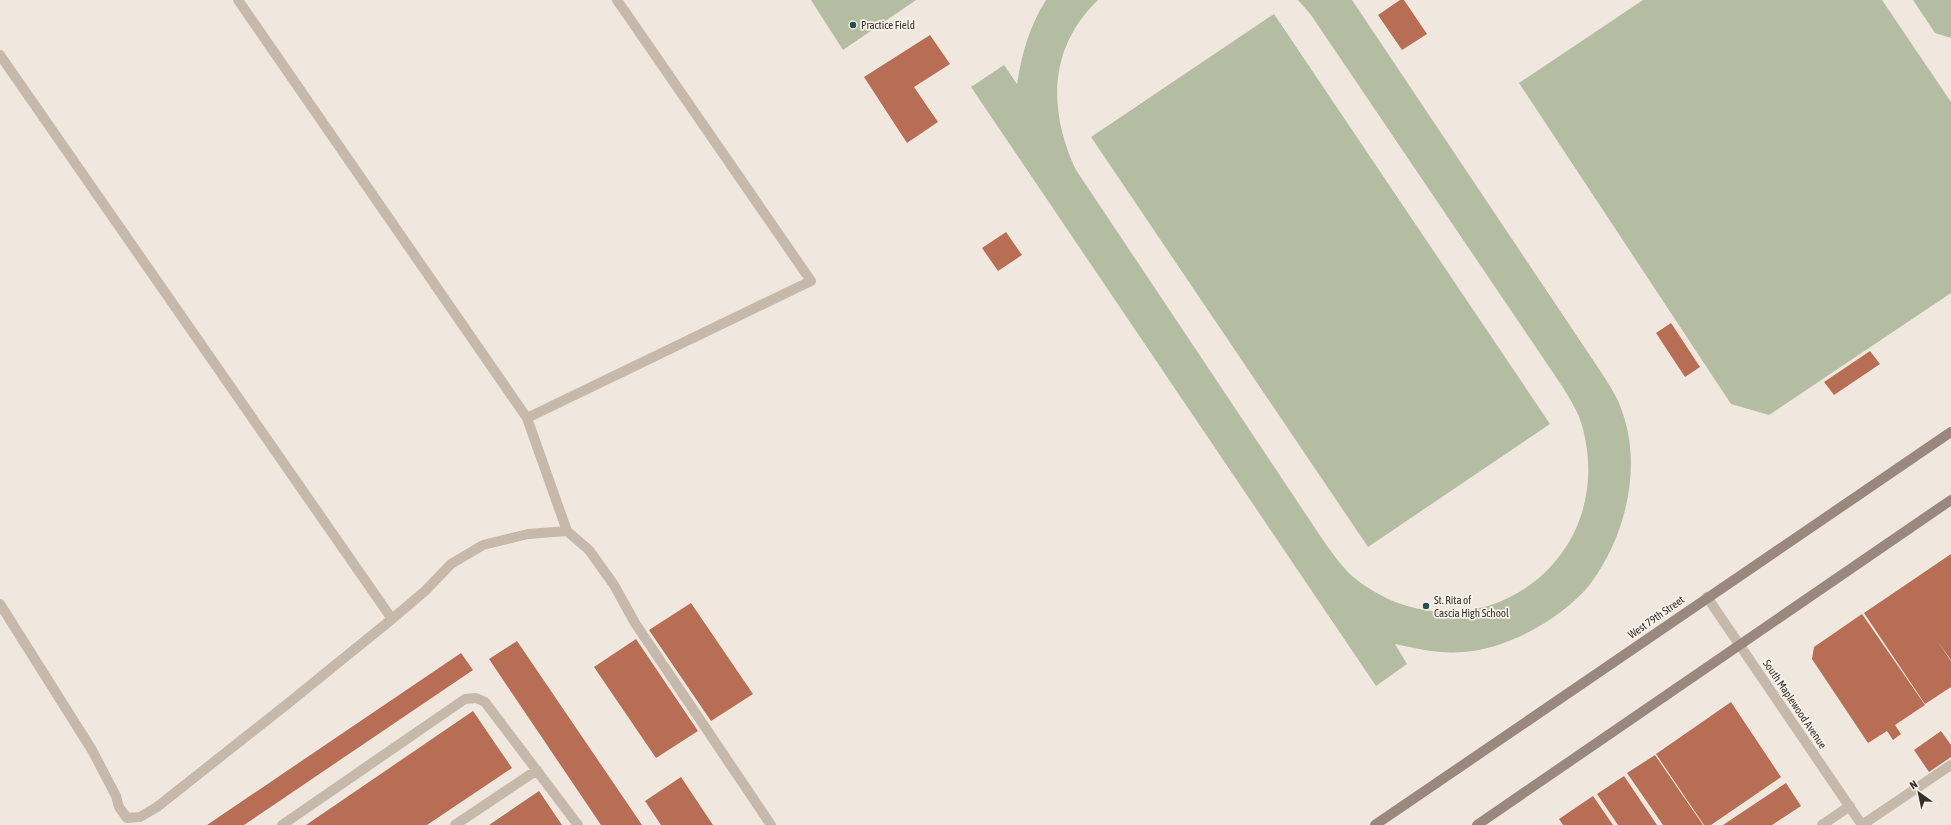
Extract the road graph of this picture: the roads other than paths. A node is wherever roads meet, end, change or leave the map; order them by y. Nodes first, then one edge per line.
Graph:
1 (238, 0) edge
2 (618, 0) edge
3 (0, 55) edge
4 (527, 418) junction
5 (1951, 432) edge
6 (1951, 500) edge
7 (567, 531) junction
8 (1707, 597) junction
9 (0, 604) edge
10 (392, 619) junction
11 (1740, 644) junction
12 (1951, 765) edge
13 (537, 770) junction
14 (1850, 806) junction
15 (282, 825) edge
16 (455, 825) edge
17 (578, 825) edge
18 (771, 825) edge
19 (1375, 825) edge
20 (1477, 825) edge
21 (1822, 825) edge
22 (1862, 825) edge

1 - 4 street
2 - 4 street
3 - 10 street
4 - 7 street
5 - 8 main road, West 79th Street
6 - 11 main road
7 - 10 street
7 - 18 street
8 - 11 street, South Maplewood Avenue
8 - 19 main road, West 79th Street
9 - 10 street
11 - 14 street, South Maplewood Avenue
11 - 20 main road
12 - 22 street
13 - 15 street
13 - 16 street
13 - 17 street
14 - 21 street
14 - 22 street, South Maplewood Avenue

